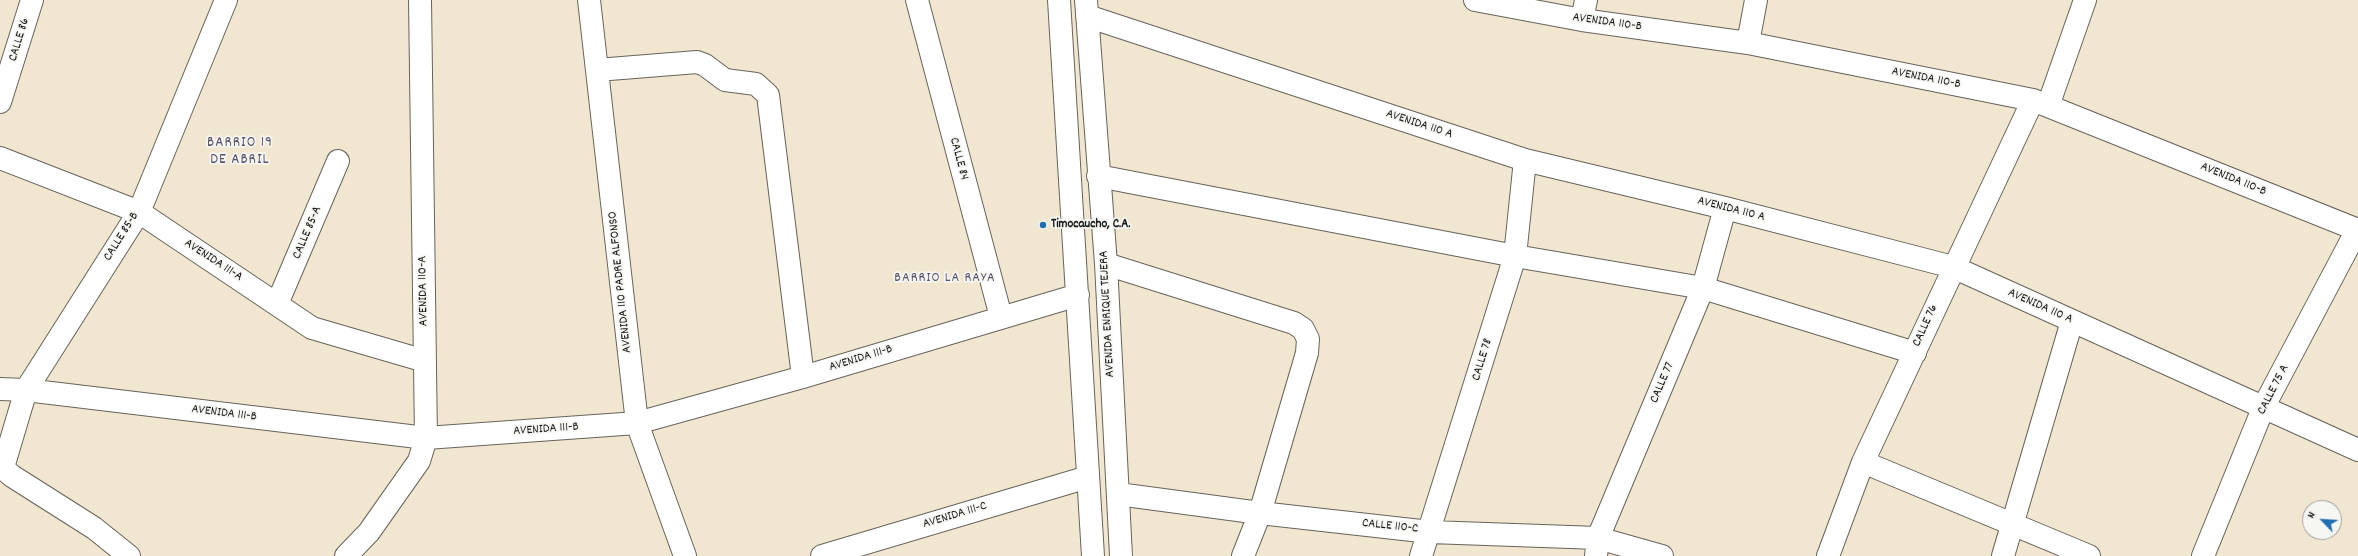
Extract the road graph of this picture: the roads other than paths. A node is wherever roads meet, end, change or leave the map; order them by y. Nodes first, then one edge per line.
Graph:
1 (32, 0) edge
2 (226, 0) edge
3 (420, 0) edge
4 (589, 0) edge
5 (917, 0) edge
6 (1059, 0) edge
7 (1475, 0) edge
8 (1756, 0) edge
9 (2085, 0) edge
10 (1087, 8) edge
11 (1584, 10) edge
12 (1748, 43) junction
13 (597, 70) junction
14 (0, 102) edge
15 (2040, 103) junction
16 (0, 158) edge
17 (1525, 160) junction
18 (338, 161) dead end
19 (1098, 176) junction
20 (1725, 208) junction
21 (139, 212) junction
22 (2358, 230) edge
23 (1515, 256) junction
24 (1106, 264) junction
25 (1953, 267) junction
26 (1703, 288) junction
27 (1078, 295) junction
28 (277, 304) junction
29 (1001, 317) junction
30 (2072, 321) junction
31 (1915, 353) junction
32 (425, 361) junction
33 (803, 377) junction
34 (0, 389) edge
35 (26, 390) junction
36 (2264, 406) junction
37 (637, 423) junction
38 (426, 438) junction
39 (2358, 450) edge
40 (1863, 462) junction
41 (1088, 477) junction
42 (1118, 494) junction
43 (1260, 513) junction
44 (2013, 524) junction
45 (1430, 532) junction
46 (1597, 547) edge
47 (129, 556) edge
48 (346, 556) edge
49 (685, 556) edge
50 (822, 556) edge
51 (1093, 556) edge
52 (1121, 556) edge
53 (1243, 556) edge
54 (1421, 556) edge
55 (1662, 556) edge
56 (1828, 556) edge
57 (2003, 556) edge
58 (2089, 556) edge
59 (2203, 556) edge

1 - 14 street, CALLE 86
2 - 21 street, CALLE 85-B
3 - 32 street, AVENIDA 110-A
4 - 13 street, AVENIDA 110 PADRE ALFONSO
5 - 29 street, CALLE 84
6 - 27 street
7 - 11 street, AVENIDA 110-B
8 - 12 street
9 - 15 street, CALLE 76
10 - 17 street, AVENIDA 110 A
10 - 19 street, AVENIDA ENRIQUE TEJERA
11 - 12 street, AVENIDA 110-B
12 - 15 street, AVENIDA 110-B
13 - 33 street
13 - 37 street, AVENIDA 110 PADRE ALFONSO
15 - 22 street, AVENIDA 110-B
15 - 25 street, CALLE 76
16 - 21 street, AVENIDA 111-A
17 - 20 street, AVENIDA 110 A
17 - 23 street, CALLE 78
18 - 28 street, CALLE 85-A
19 - 23 street
19 - 24 street, AVENIDA ENRIQUE TEJERA
20 - 25 street, AVENIDA 110 A
20 - 26 street, CALLE 77
21 - 28 street, AVENIDA 111-A
21 - 35 street, CALLE 85-B
22 - 36 street, CALLE 75 A
23 - 26 street
23 - 45 street, CALLE 78
24 - 42 street, AVENIDA ENRIQUE TEJERA
24 - 43 street
25 - 30 street, AVENIDA 110 A
25 - 31 street, CALLE 76
26 - 31 street
26 - 46 street, CALLE 77
27 - 29 street, AVENIDA 111-B
27 - 41 street
28 - 32 street, AVENIDA 111-A
29 - 33 street, AVENIDA 111-B
30 - 36 street, AVENIDA 110 A
30 - 44 street
31 - 40 street, CALLE 76
32 - 38 street, AVENIDA 110-A
33 - 37 street, AVENIDA 111-B
34 - 35 street, AVENIDA 111-B
35 - 38 street, AVENIDA 111-B
35 - 47 street, CALLE 85-B
36 - 39 street, AVENIDA 110 A
36 - 59 street, CALLE 75 A
37 - 38 street, AVENIDA 111-B
37 - 49 street, AVENIDA 110 PADRE ALFONSO
38 - 48 street, AVENIDA 110-A
40 - 44 street
40 - 56 street, CALLE 76
41 - 50 street, AVENIDA 111-C
41 - 51 street
42 - 43 street, CALLE 110-C
42 - 52 street, AVENIDA ENRIQUE TEJERA
43 - 45 street, CALLE 110-C
43 - 53 street
44 - 57 street
44 - 58 street
45 - 46 street, CALLE 110-C
45 - 54 street, CALLE 78
46 - 55 street, CALLE 110-C

